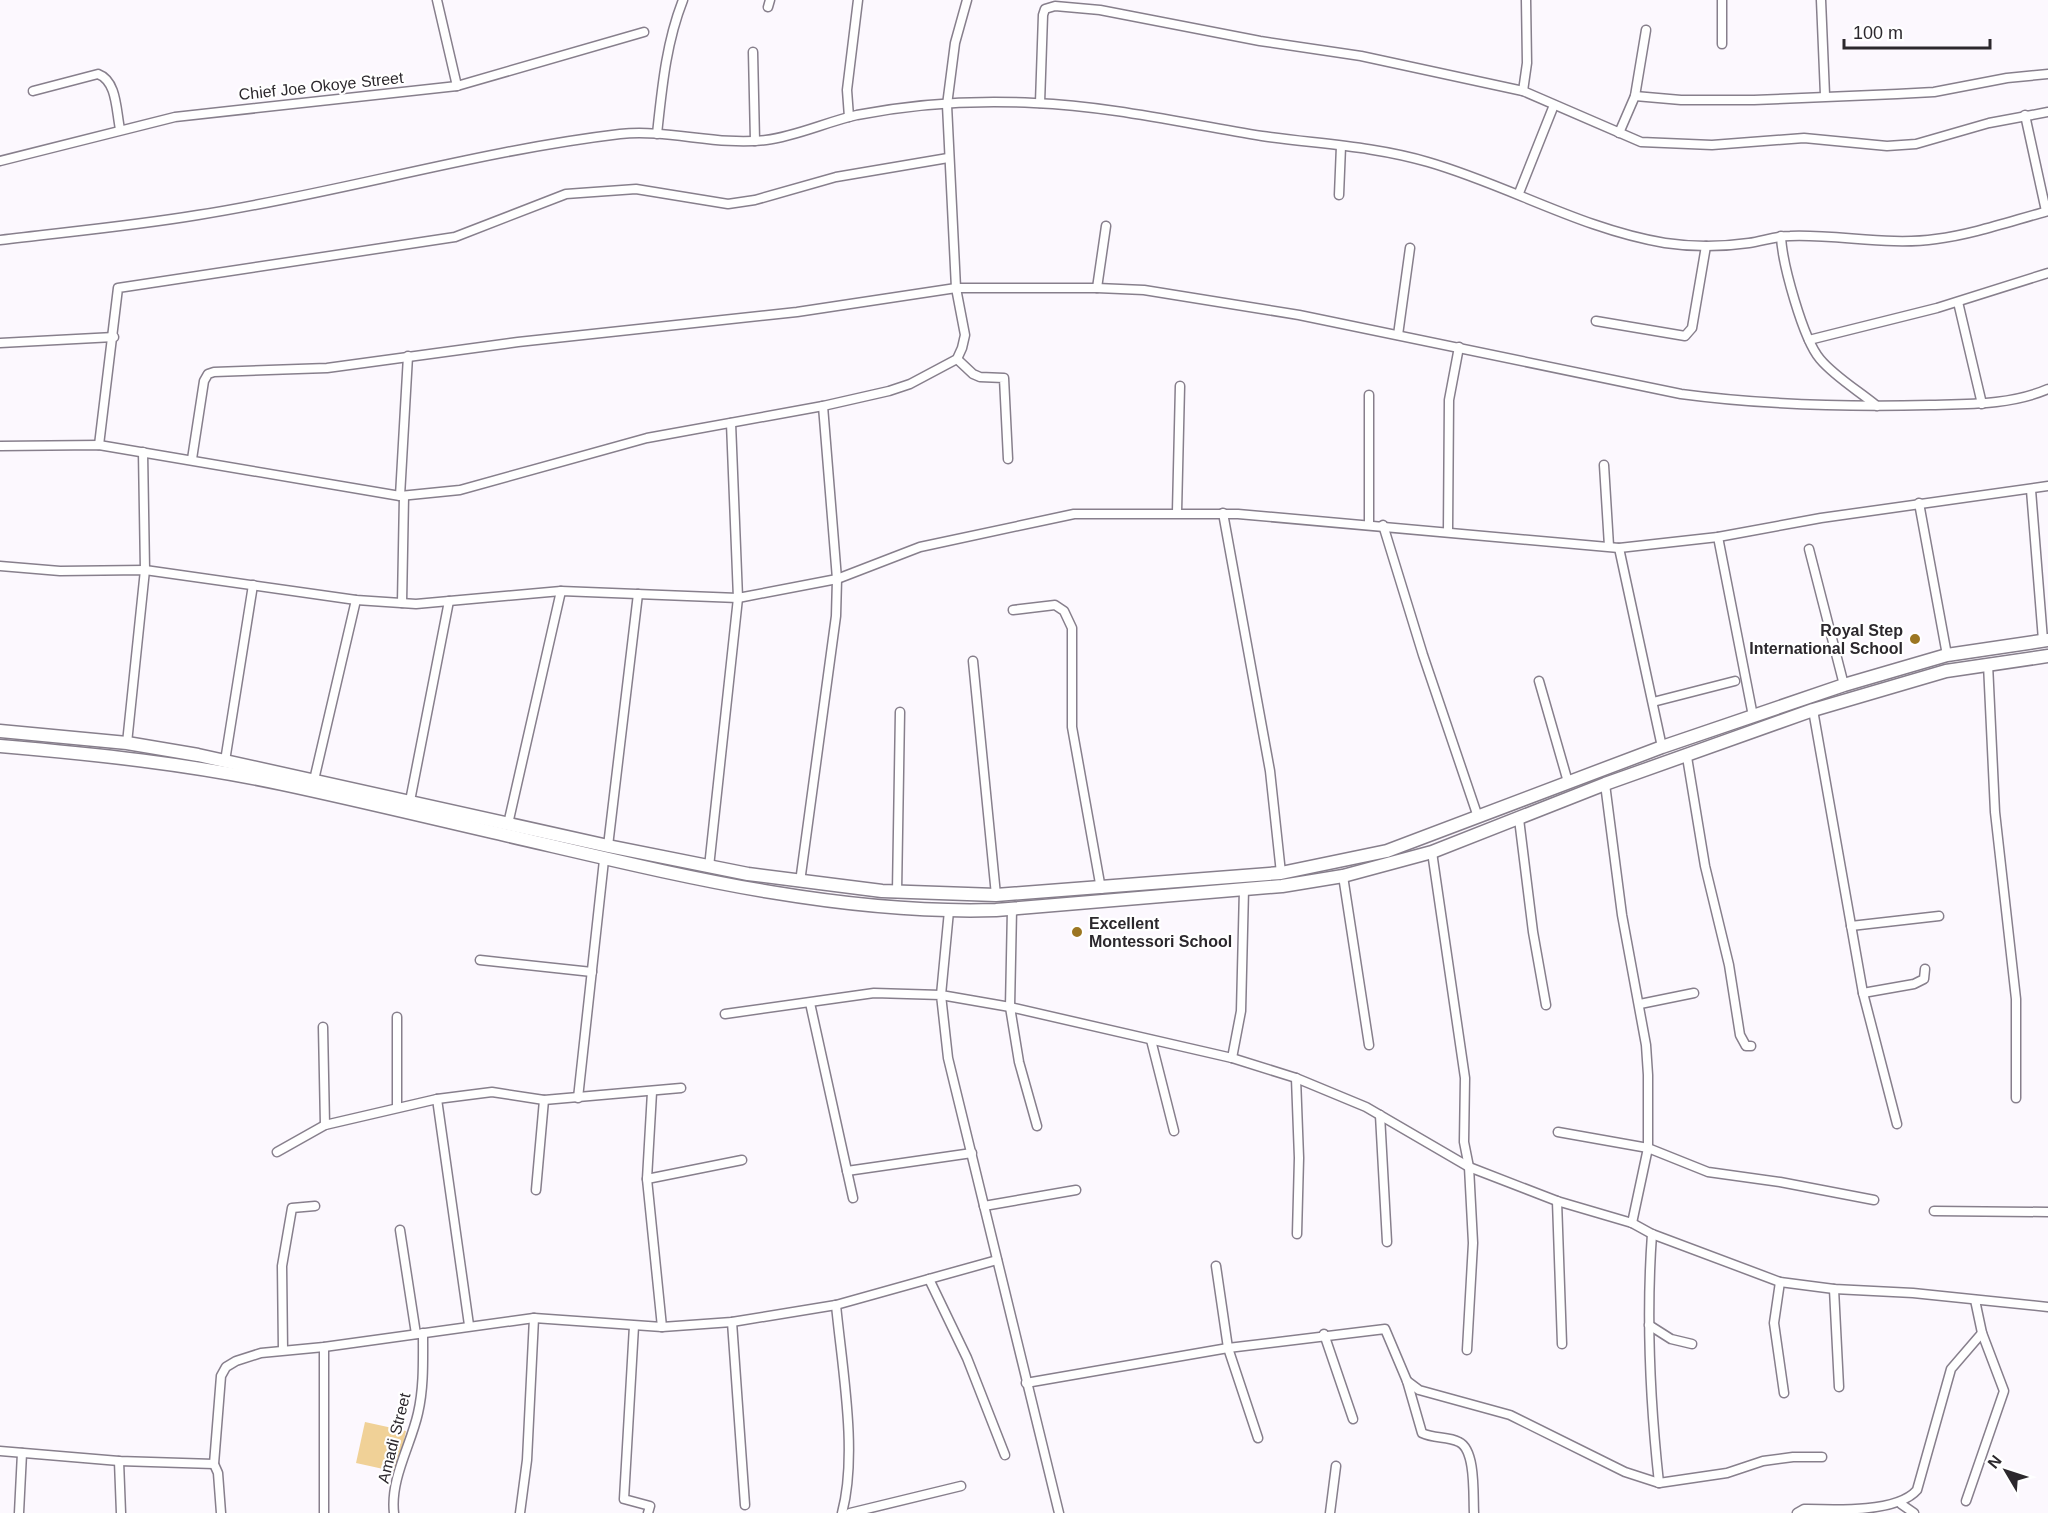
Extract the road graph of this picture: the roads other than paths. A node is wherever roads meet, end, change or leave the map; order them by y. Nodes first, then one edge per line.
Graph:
1 (437, 0) edge
2 (683, 0) edge
3 (858, 0) edge
4 (967, 0) edge
5 (1526, 0) edge
6 (1722, 0) edge
7 (1821, 0) edge
8 (1646, 30) dead end
9 (644, 32) dead end
10 (1722, 44) dead end
11 (753, 52) dead end
12 (2048, 74) edge
13 (457, 86) junction
14 (1523, 90) junction
15 (33, 91) dead end
16 (1825, 95) junction
17 (1635, 96) junction
18 (1040, 103) junction
19 (947, 105) junction
20 (1554, 105) junction
21 (2048, 112) edge
22 (2025, 115) junction
23 (849, 117) junction
24 (120, 129) junction
25 (1619, 133) junction
26 (657, 134) junction
27 (755, 141) junction
28 (1341, 146) junction
29 (948, 158) junction
30 (0, 161) edge
31 (1519, 193) junction
32 (1338, 195) dead end
33 (2047, 211) edge
34 (1106, 226) dead end
35 (1780, 236) junction
36 (0, 240) edge
37 (1706, 246) junction
38 (1410, 248) dead end
39 (2048, 273) edge
40 (956, 288) junction
41 (1097, 288) junction
42 (1958, 302) junction
43 (1596, 321) dead end
44 (1398, 335) junction
45 (114, 337) junction
46 (1809, 340) junction
47 (0, 343) edge
48 (1459, 347) junction
49 (408, 356) junction
50 (957, 359) junction
51 (1180, 386) dead end
52 (2048, 389) edge
53 (1369, 395) dead end
54 (1982, 404) junction
55 (823, 406) junction
56 (1878, 406) junction
57 (731, 423) junction
58 (99, 445) junction
59 (0, 446) edge
60 (144, 452) junction
61 (192, 459) junction
62 (1008, 459) dead end
63 (1604, 465) dead end
64 (2048, 486) edge
65 (2031, 490) junction
66 (402, 496) junction
67 (1919, 503) junction
68 (1177, 512) junction
69 (1223, 513) junction
70 (1369, 524) junction
71 (1383, 525) junction
72 (1448, 531) junction
73 (1718, 537) junction
74 (1609, 546) junction
75 (1618, 548) junction
76 (1809, 549) dead end
77 (0, 566) edge
78 (145, 570) junction
79 (837, 579) junction
80 (253, 585) junction
81 (561, 591) junction
82 (638, 594) junction
83 (738, 598) junction
84 (356, 600) junction
85 (449, 600) junction
86 (402, 603) junction
87 (1013, 610) dead end
88 (2045, 640) edge
89 (1947, 655) junction
90 (2048, 656) edge
91 (2030, 658) junction
92 (973, 661) dead end
93 (1988, 664) junction
94 (2048, 666) edge
95 (1539, 681) dead end
96 (1735, 681) dead end
97 (1844, 685) junction
98 (1653, 702) junction
99 (1813, 710) junction
100 (900, 712) dead end
101 (1753, 716) junction
102 (0, 731) edge
103 (128, 743) junction
104 (0, 746) edge
105 (1662, 747) junction
106 (1687, 757) junction
107 (225, 761) junction
108 (314, 780) junction
109 (1568, 782) junction
110 (1605, 784) junction
111 (410, 801) junction
112 (1478, 817) junction
113 (1519, 819) junction
114 (508, 824) junction
115 (608, 846) junction
116 (1432, 852) junction
117 (604, 860) junction
118 (709, 867) junction
119 (1281, 873) junction
120 (1343, 876) junction
121 (800, 882) junction
122 (1101, 888) junction
123 (1244, 889) junction
124 (897, 892) junction
125 (996, 895) junction
126 (1012, 909) junction
127 (949, 912) junction
128 (1939, 916) dead end
129 (1851, 926) junction
130 (480, 960) dead end
131 (1924, 969) dead end
132 (592, 972) junction
133 (1694, 993) dead end
134 (1863, 993) junction
135 (941, 995) junction
136 (810, 1004) junction
137 (1640, 1004) junction
138 (1546, 1005) dead end
139 (1010, 1007) junction
140 (725, 1014) dead end
141 (397, 1017) dead end
142 (323, 1027) dead end
143 (1151, 1040) junction
144 (1369, 1045) dead end
145 (1751, 1046) dead end
146 (1232, 1058) junction
147 (1296, 1078) junction
148 (681, 1088) dead end
149 (652, 1092) junction
150 (578, 1098) junction
151 (2016, 1098) dead end
152 (437, 1099) junction
153 (544, 1101) junction
154 (397, 1107) junction
155 (1380, 1115) junction
156 (1897, 1124) dead end
157 (326, 1125) junction
158 (1037, 1126) dead end
159 (1174, 1131) dead end
160 (1558, 1132) dead end
161 (1648, 1149) junction
162 (277, 1152) dead end
163 (972, 1153) junction
164 (742, 1160) dead end
165 (1469, 1167) junction
166 (848, 1171) junction
167 (647, 1179) junction
168 (536, 1190) dead end
169 (1076, 1190) dead end
170 (854, 1198) dead end
171 (1874, 1200) dead end
172 (1557, 1201) junction
173 (315, 1206) dead end
174 (984, 1206) junction
175 (1934, 1211) dead end
176 (2048, 1212) edge
177 (1632, 1223) junction
178 (400, 1230) dead end
179 (1297, 1234) dead end
180 (1652, 1234) junction
181 (1387, 1242) dead end
182 (997, 1260) junction
183 (1216, 1266) dead end
184 (929, 1279) junction
185 (1780, 1282) junction
186 (1834, 1289) junction
187 (1976, 1300) junction
188 (836, 1305) junction
189 (2048, 1307) edge
190 (534, 1318) junction
191 (732, 1322) junction
192 (469, 1325) junction
193 (1649, 1325) junction
194 (634, 1326) junction
195 (662, 1327) junction
196 (419, 1334) junction
197 (1324, 1334) junction
198 (1982, 1334) junction
199 (1562, 1344) dead end
200 (1692, 1344) dead end
201 (324, 1347) junction
202 (1228, 1348) junction
203 (283, 1350) junction
204 (1467, 1350) dead end
205 (1407, 1380) junction
206 (1026, 1383) junction
207 (1839, 1387) dead end
208 (1784, 1394) dead end
209 (1353, 1419) dead end
210 (1258, 1438) dead end
211 (0, 1451) edge
212 (22, 1453) junction
213 (1005, 1455) dead end
214 (1822, 1457) dead end
215 (119, 1461) junction
216 (214, 1464) junction
217 (1336, 1466) dead end
218 (1659, 1483) junction
219 (961, 1486) dead end
220 (1966, 1500) dead end
221 (1901, 1504) junction
222 (745, 1505) dead end
223 (19, 1513) edge
224 (121, 1513) edge
225 (221, 1513) edge
226 (324, 1513) edge
227 (394, 1513) edge
228 (520, 1513) edge
229 (648, 1513) edge
230 (842, 1513) edge
231 (850, 1513) edge
232 (1059, 1513) edge
233 (1330, 1513) edge
234 (1474, 1513) edge
235 (1797, 1513) edge
236 (1914, 1513) edge

1 - 13 street
2 - 26 street
3 - 23 street
4 - 19 street
5 - 14 street
6 - 10 street
7 - 16 street
8 - 17 street
9 - 13 street, Chief Joe Okoye Street
11 - 27 street
12 - 16 street
13 - 24 street, Chief Joe Okoye Street
14 - 18 street
14 - 20 street
15 - 24 street
16 - 17 street
17 - 25 street
18 - 19 street
18 - 28 street
19 - 23 street
19 - 29 street
20 - 25 street
20 - 31 street
21 - 22 street
22 - 25 street
22 - 33 street
23 - 27 street
24 - 30 street, Chief Joe Okoye Street
26 - 27 street
26 - 36 street
28 - 31 street
28 - 32 street
29 - 40 street
29 - 45 street
31 - 37 street
33 - 35 street
34 - 41 street
35 - 37 street
35 - 46 street
37 - 43 street
38 - 44 street
39 - 42 street
40 - 41 street
40 - 49 street
40 - 50 street
41 - 44 street
42 - 46 street
42 - 54 street
44 - 48 street
45 - 47 street
45 - 58 street
46 - 56 street
48 - 56 street
48 - 72 street
49 - 61 street
49 - 66 street
50 - 55 street
50 - 62 street
51 - 68 street
52 - 54 street
53 - 70 street
54 - 56 street
55 - 57 street
55 - 79 street
57 - 66 street
57 - 83 street
58 - 59 street
58 - 60 street
60 - 61 street
60 - 78 street
61 - 66 street
63 - 74 street
64 - 65 street
65 - 67 street
65 - 88 street
66 - 86 street
67 - 73 street
67 - 89 street
68 - 69 street
68 - 79 street
69 - 70 street
69 - 119 street
70 - 71 street
71 - 72 street
71 - 112 street
72 - 74 street
73 - 75 street
73 - 101 street
74 - 75 street
75 - 98 street
76 - 97 street
77 - 78 street
78 - 80 street
78 - 103 street
79 - 83 street
79 - 121 street
80 - 84 street
80 - 107 street
81 - 82 street
81 - 85 street
81 - 114 street
82 - 83 street
82 - 115 street
83 - 118 street
84 - 86 street
84 - 108 street
85 - 86 street
85 - 111 street
87 - 122 street
88 - 89 main road
89 - 97 main road
90 - 91 main road
91 - 93 main road
91 - 94 main road
92 - 125 street
93 - 99 main road
93 - 151 street
95 - 109 street
96 - 98 street
97 - 101 main road
98 - 105 street
99 - 106 main road
99 - 129 street
100 - 124 street
101 - 105 main road
102 - 103 main road
103 - 107 main road
104 - 117 main road
105 - 109 main road
106 - 110 main road
106 - 145 street
107 - 108 main road
108 - 111 main road
109 - 112 main road
110 - 113 main road
110 - 137 street
111 - 114 main road
112 - 119 main road
113 - 116 main road
113 - 138 street
114 - 115 main road
115 - 118 main road
116 - 120 main road
116 - 165 street
117 - 127 main road
117 - 132 street
118 - 121 main road
119 - 122 main road
120 - 123 main road
120 - 144 street
121 - 124 main road
122 - 125 main road
123 - 126 main road
123 - 146 street
124 - 125 main road
126 - 127 main road
126 - 139 street
127 - 135 street
128 - 129 street
129 - 134 street
130 - 132 street
131 - 134 street
132 - 150 street
133 - 137 street
134 - 156 street
135 - 136 street
135 - 139 street
135 - 163 street
136 - 140 street
136 - 166 street
137 - 161 street
139 - 143 street
139 - 158 street
141 - 154 street
142 - 157 street
143 - 146 street
143 - 159 street
146 - 147 street
147 - 155 street
147 - 179 street
148 - 149 street
149 - 150 street
149 - 167 street
150 - 153 street
152 - 153 street
152 - 154 street
152 - 192 street
153 - 168 street
154 - 157 street
155 - 165 street
155 - 181 street
157 - 162 street
160 - 161 street
161 - 171 street
161 - 177 street
163 - 166 street
163 - 174 street
164 - 167 street
165 - 172 street
165 - 204 street
166 - 170 street
167 - 195 street
169 - 174 street
172 - 177 street
172 - 199 street
173 - 203 street
174 - 182 street
175 - 176 street
177 - 180 street
178 - 196 street, Amadi Street
180 - 185 street
180 - 193 street
182 - 184 street
182 - 206 street
183 - 202 street
184 - 188 street
184 - 213 street
185 - 186 street
185 - 208 street
186 - 187 street
186 - 207 street
187 - 189 street
187 - 198 street
188 - 191 street
188 - 230 street
190 - 192 street
190 - 194 street
190 - 228 street
191 - 195 street
191 - 222 street
192 - 196 street
193 - 200 street
193 - 218 street
194 - 195 street
194 - 229 street
196 - 201 street
196 - 227 street, Amadi Street
197 - 202 street
197 - 205 street
197 - 209 street
198 - 220 street
198 - 221 street
201 - 203 street
201 - 226 street
202 - 206 street
202 - 210 street
203 - 216 street
205 - 218 street
205 - 234 street
206 - 232 street
211 - 212 street
212 - 215 street
212 - 223 street
214 - 218 street
215 - 216 street
215 - 224 street
216 - 225 street
217 - 233 street
219 - 231 street
221 - 235 street
221 - 236 street

